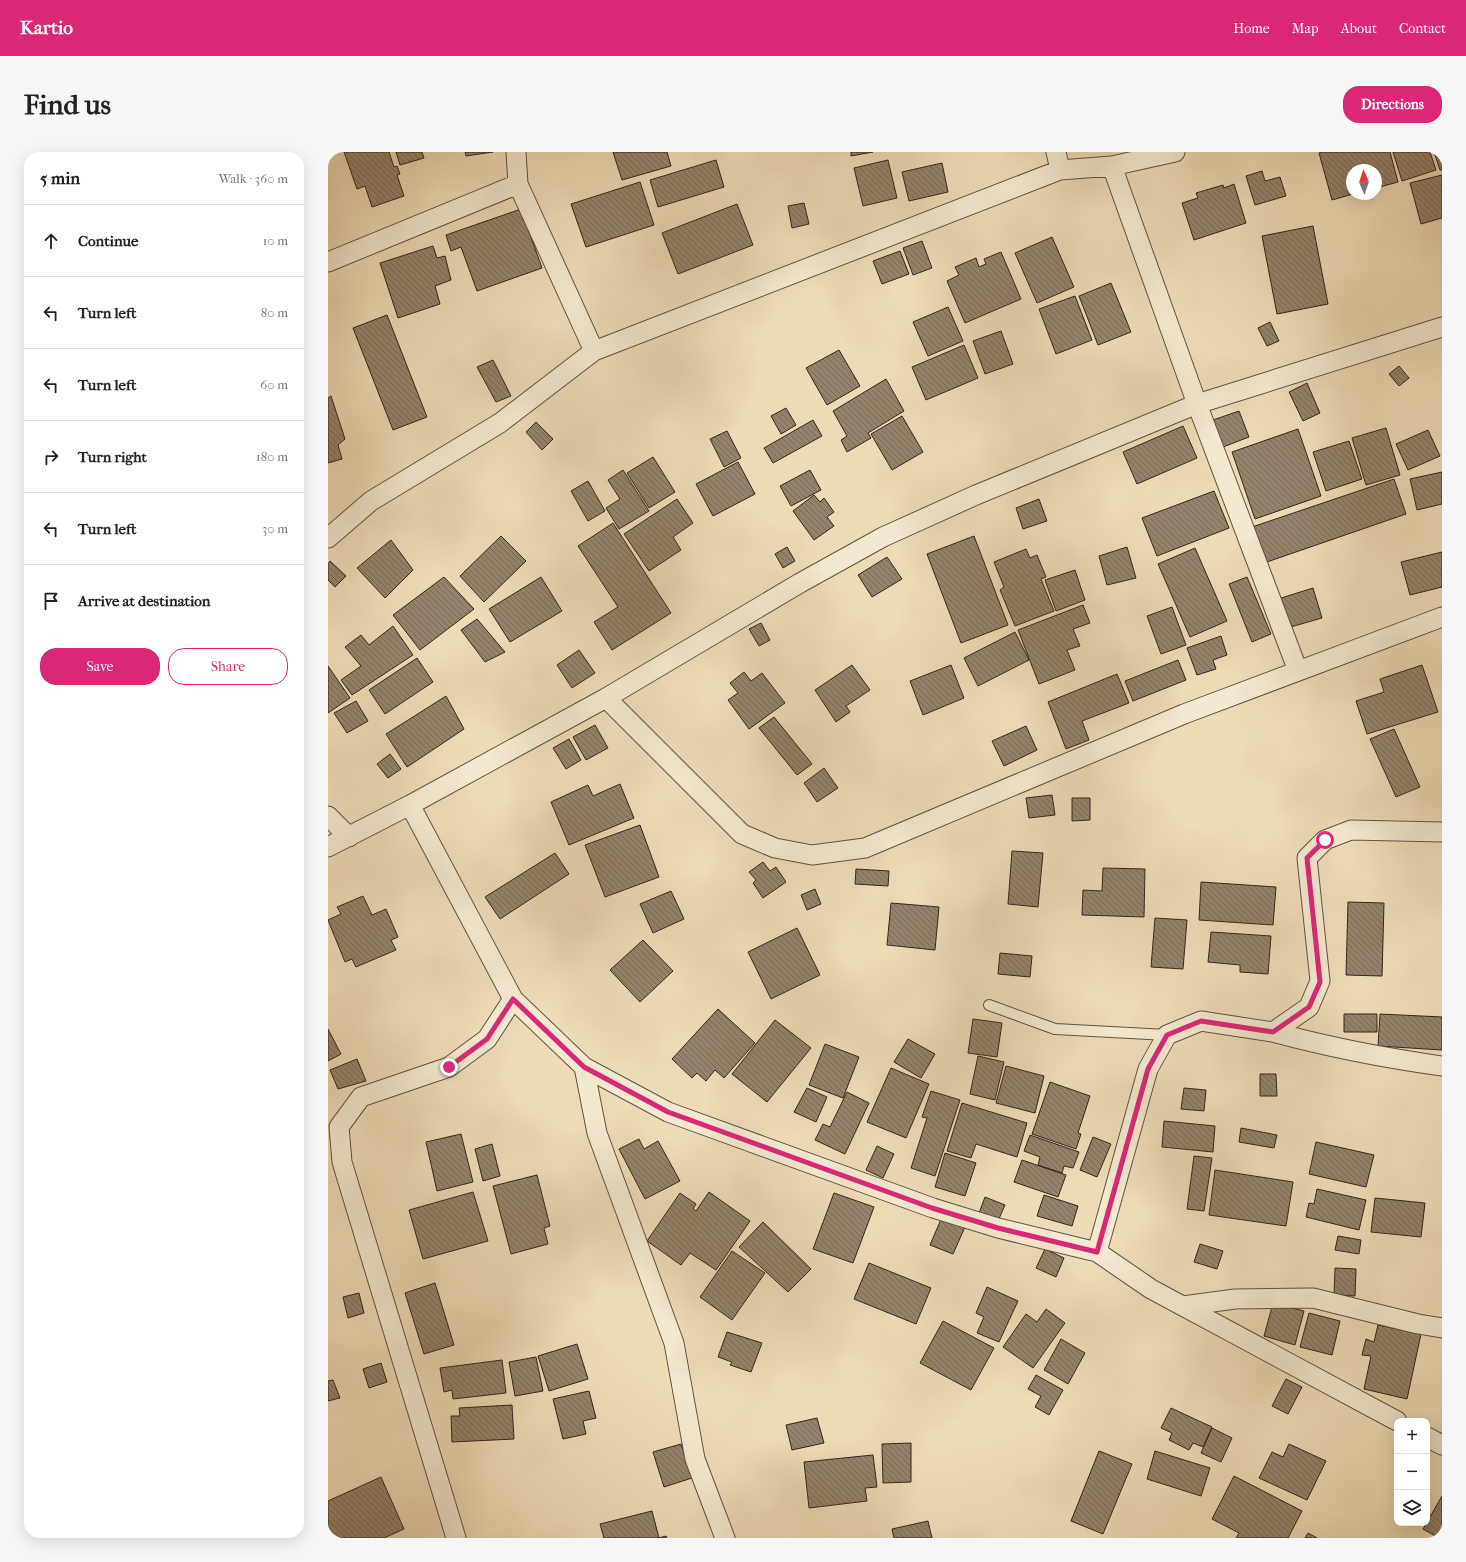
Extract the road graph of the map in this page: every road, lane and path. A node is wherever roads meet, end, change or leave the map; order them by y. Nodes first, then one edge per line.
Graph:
1 (516, 152) edge
2 (1175, 152) edge
3 (1058, 161) edge
4 (1112, 166) junction
5 (518, 184) junction
6 (328, 262) edge
7 (1442, 327) edge
8 (594, 351) junction
9 (1197, 404) junction
10 (328, 538) edge
11 (1442, 617) edge
12 (1298, 671) junction
13 (606, 698) junction
14 (410, 805) junction
15 (328, 816) edge
16 (1442, 832) edge
17 (349, 837) junction
18 (328, 847) edge
19 (513, 999) junction
20 (989, 1005) dead end
21 (1273, 1032) junction
22 (1167, 1035) junction
23 (1442, 1066) edge
24 (584, 1067) junction
25 (1097, 1252) junction
26 (1183, 1306) junction
27 (1442, 1328) edge
28 (1394, 1419) edge
29 (1430, 1439) edge
30 (1442, 1445) edge
31 (456, 1538) edge
32 (725, 1538) edge

1 - 5 street
2 - 4 street
3 - 4 street
3 - 8 street
4 - 9 street
5 - 6 street
5 - 8 street
7 - 9 street
8 - 10 street
9 - 12 street
9 - 13 street
11 - 12 street
12 - 13 street
13 - 14 street
14 - 17 street
14 - 19 street
15 - 17 street
16 - 21 street
17 - 18 street
19 - 24 street
19 - 31 street
20 - 22 lane
21 - 22 street
21 - 23 street
22 - 25 street
24 - 25 street
24 - 32 street
25 - 26 street
26 - 27 street
26 - 28 street
29 - 30 street

